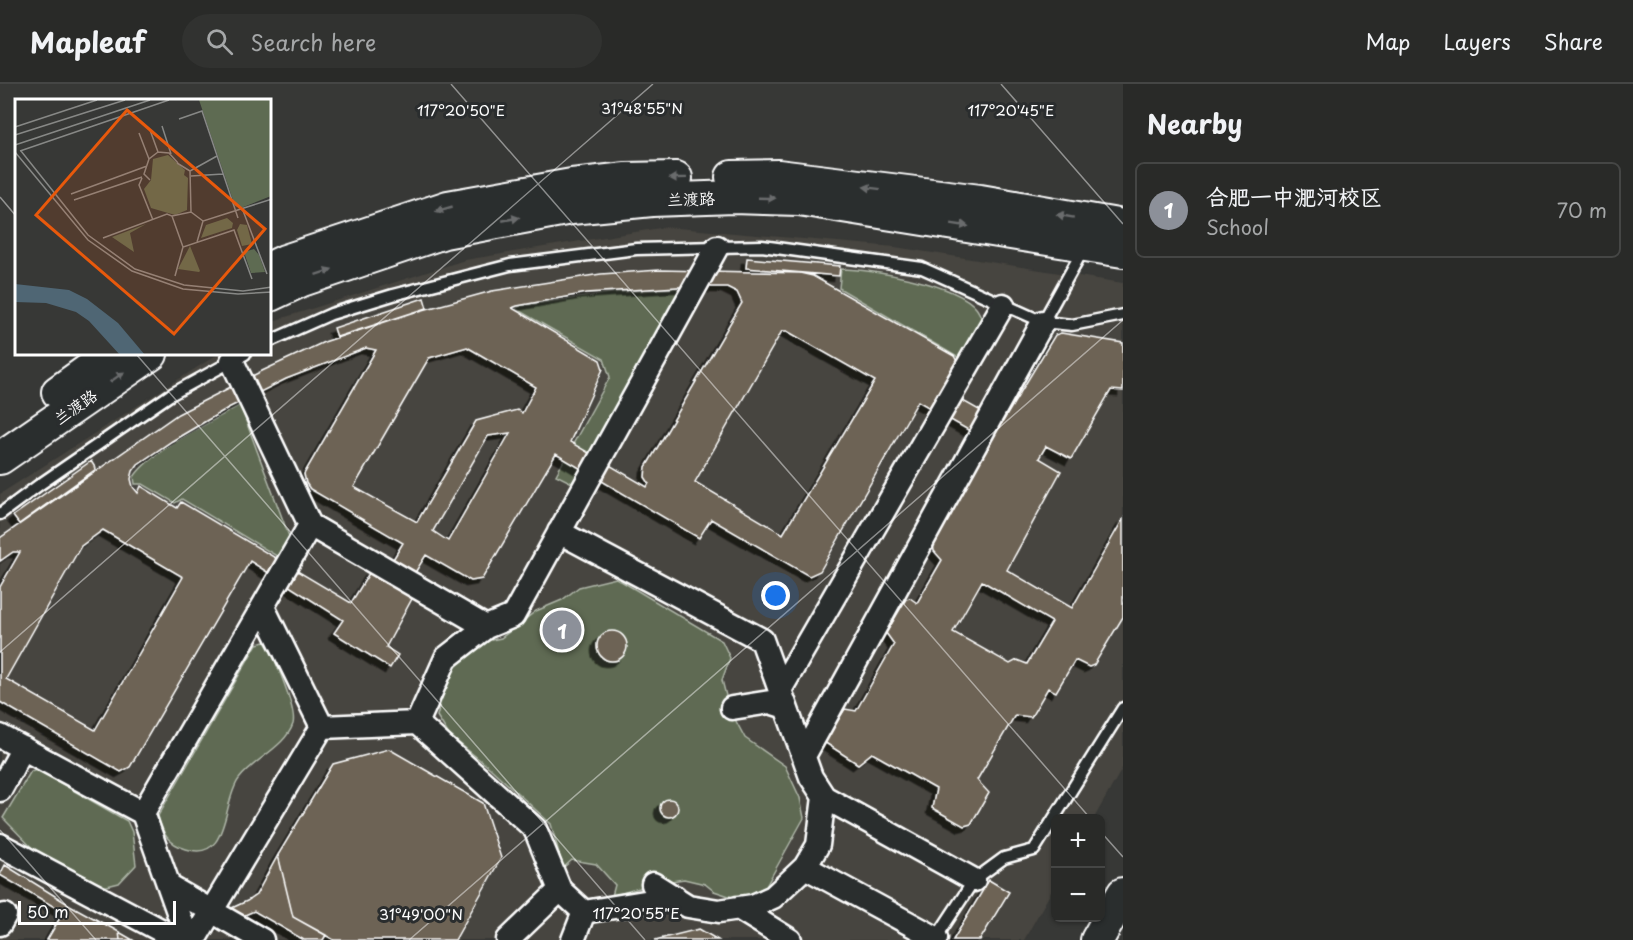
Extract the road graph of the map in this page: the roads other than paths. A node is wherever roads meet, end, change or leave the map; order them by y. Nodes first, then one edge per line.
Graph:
1 (1123, 226) edge
2 (1086, 245) junction
3 (717, 247) junction
4 (1123, 251) edge
5 (272, 267) edge
6 (272, 294) edge
7 (1003, 305) junction
8 (1123, 315) edge
9 (1043, 322) junction
10 (272, 340) edge
11 (108, 356) edge
12 (147, 356) edge
13 (239, 357) edge
14 (0, 433) edge
15 (0, 458) edge
16 (0, 514) edge
17 (310, 525) junction
18 (559, 532) junction
19 (263, 607) junction
20 (486, 627) junction
21 (783, 698) junction
22 (732, 708) dead end
23 (1123, 708) edge
24 (417, 723) junction
25 (322, 727) junction
26 (0, 736) edge
27 (23, 748) junction
28 (804, 756) junction
29 (0, 790) edge
30 (824, 797) junction
31 (143, 813) junction
32 (0, 845) edge
33 (805, 867) junction
34 (974, 880) junction
35 (653, 884) dead end
36 (170, 887) junction
37 (560, 890) junction
38 (1123, 894) edge
39 (675, 897) junction
40 (738, 908) junction
41 (212, 911) junction
42 (584, 912) junction
43 (937, 939) edge
44 (180, 940) edge
45 (188, 940) edge
46 (194, 940) edge
47 (262, 940) edge
48 (508, 940) edge
49 (573, 940) edge
50 (790, 940) edge
51 (1097, 940) edge

1 -> 5 street, 兰渡路
2 - 4 street, 兰渡路
6 -> 2 street, 兰渡路
2 - 9 lane
3 - 7 lane
3 - 10 lane
3 - 18 street
7 - 9 lane
7 - 21 street
8 - 9 lane
9 - 28 street
11 - 14 street, 兰渡路
15 -> 12 street, 兰渡路
13 - 16 lane
13 - 17 street
17 - 19 street
17 - 20 street
18 - 20 street
18 - 21 street
19 - 25 street
19 - 31 street
20 - 24 street
21 - 22 street
21 - 28 street
23 - 34 lane
24 - 25 street
24 - 37 street
25 - 41 street
26 - 27 street
27 - 29 street
27 - 31 street
28 - 30 street
30 - 33 street
30 - 34 street
31 - 36 street
32 - 44 street
33 - 40 street
33 - 43 street
34 - 43 lane
35 - 39 street
36 - 41 street
36 - 45 street
37 - 42 street
37 - 48 street
38 - 51 street
39 - 40 street
39 - 42 street
40 - 50 street
41 - 46 street
41 - 47 street
42 - 49 street

